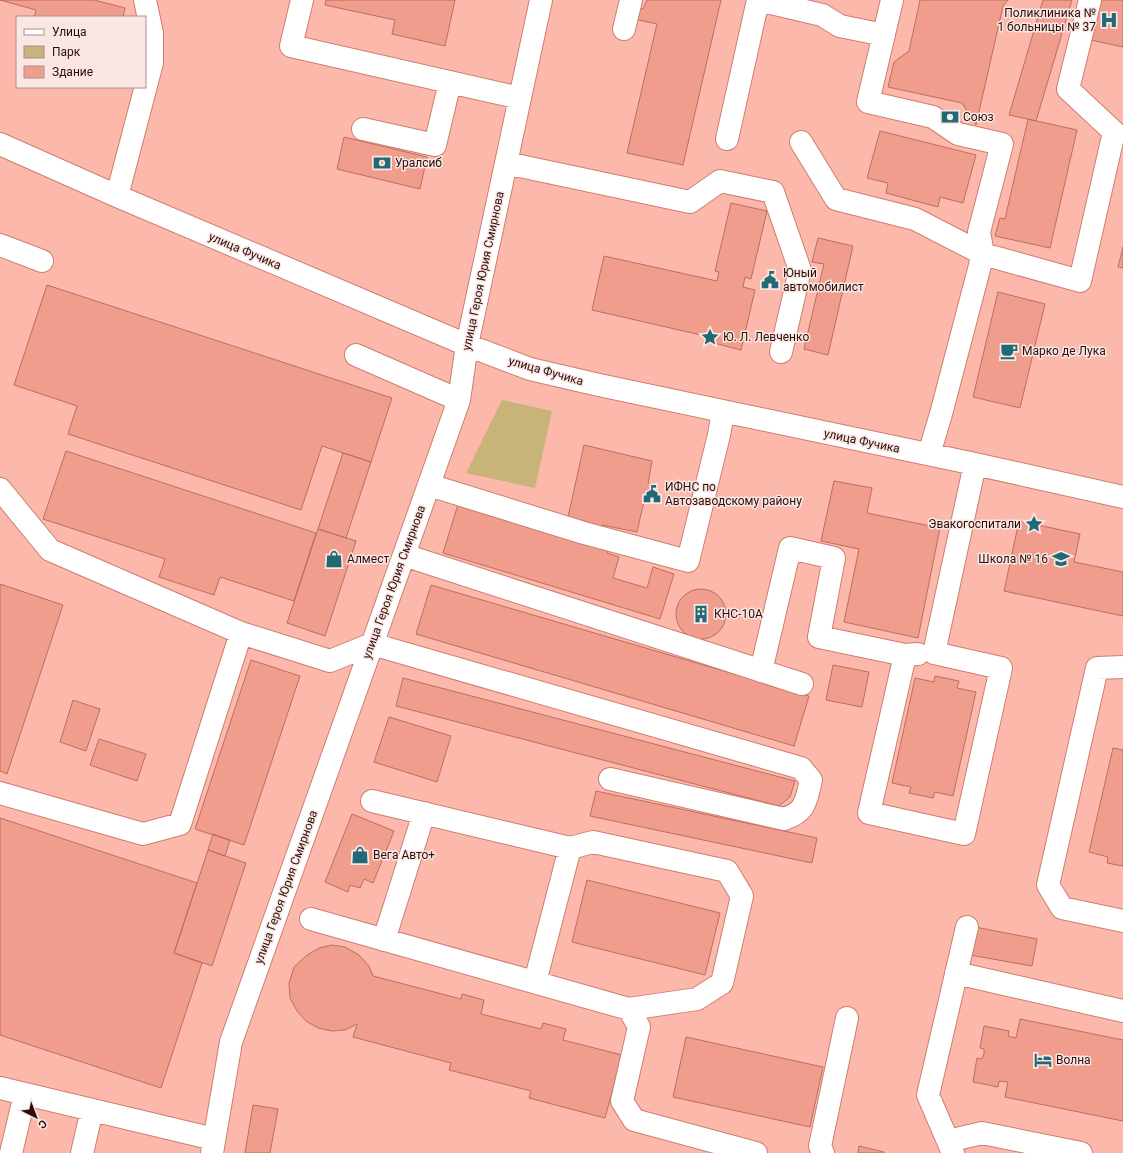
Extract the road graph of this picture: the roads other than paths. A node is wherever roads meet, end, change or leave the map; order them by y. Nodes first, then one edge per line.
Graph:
1 (145, 0) edge
2 (302, 0) edge
3 (541, 0) edge
4 (631, 0) edge
5 (758, 0) edge
6 (892, 0) edge
7 (1090, 0) edge
8 (824, 7) edge
9 (624, 29) dead end
10 (884, 35) junction
11 (450, 82) junction
12 (146, 87) edge
13 (146, 88) edge
14 (520, 98) junction
15 (363, 129) dead end
16 (727, 139) dead end
17 (801, 142) dead end
18 (0, 144) edge
19 (506, 163) junction
20 (117, 196) junction
21 (0, 245) edge
22 (983, 254) junction
23 (42, 262) dead end
24 (467, 345) junction
25 (781, 352) dead end
26 (356, 355) dead end
27 (459, 400) junction
28 (723, 412) junction
29 (929, 454) junction
30 (975, 464) junction
31 (428, 485) junction
32 (0, 489) edge
33 (1123, 497) edge
34 (404, 555) junction
35 (241, 633) junction
36 (372, 644) junction
37 (934, 653) junction
38 (905, 655) junction
39 (1123, 667) edge
40 (761, 671) junction
41 (802, 684) dead end
42 (610, 779) dead end
43 (0, 793) edge
44 (372, 801) dead end
45 (424, 813) junction
46 (570, 848) junction
47 (311, 919) dead end
48 (1123, 921) edge
49 (967, 927) dead end
50 (384, 940) junction
51 (956, 973) junction
52 (535, 982) junction
53 (629, 1009) junction
54 (1123, 1011) edge
55 (847, 1018) dead end
56 (0, 1088) edge
57 (25, 1094) junction
58 (92, 1110) junction
59 (213, 1146) edge
60 (951, 1147) edge
61 (818, 1150) edge
62 (11, 1153) edge
63 (82, 1153) edge
64 (756, 1153) edge
65 (1081, 1153) edge

1 - 12 street
2 - 11 street
3 - 14 street, улица Героя Юрия Смирнова
4 - 9 street
5 - 8 street
5 - 16 street
6 - 10 street
7 - 22 street
8 - 10 street
10 - 22 street
11 - 14 street
11 - 15 street
13 - 20 street
14 - 19 street, улица Героя Юрия Смирнова
17 - 22 street
18 - 20 street, улица Фучика
19 - 24 street, улица Героя Юрия Смирнова
19 - 25 street
20 - 24 street, улица Фучика
21 - 23 street
22 - 29 street
24 - 27 street, улица Героя Юрия Смирнова
24 - 28 street, улица Фучика
26 - 27 street
27 - 31 street, улица Героя Юрия Смирнова
28 - 29 street, улица Фучика
28 - 31 street
29 - 30 street, улица Фучика
30 - 33 street, улица Фучика
30 - 37 street
31 - 34 street, улица Героя Юрия Смирнова
32 - 35 street
34 - 36 street, улица Героя Юрия Смирнова
34 - 40 street
35 - 36 street
35 - 43 street
36 - 42 street
36 - 59 street, улица Героя Юрия Смирнова
37 - 38 street
37 - 38 street
38 - 40 street
39 - 48 street
40 - 41 street
44 - 45 street
45 - 46 street
45 - 50 street
46 - 52 street
46 - 53 street
47 - 50 street
49 - 51 street
50 - 52 street
51 - 54 street
51 - 60 street
52 - 53 street
53 - 64 street
55 - 61 street
56 - 57 street
57 - 58 street
57 - 62 street
58 - 59 street
58 - 63 street
60 - 65 street

